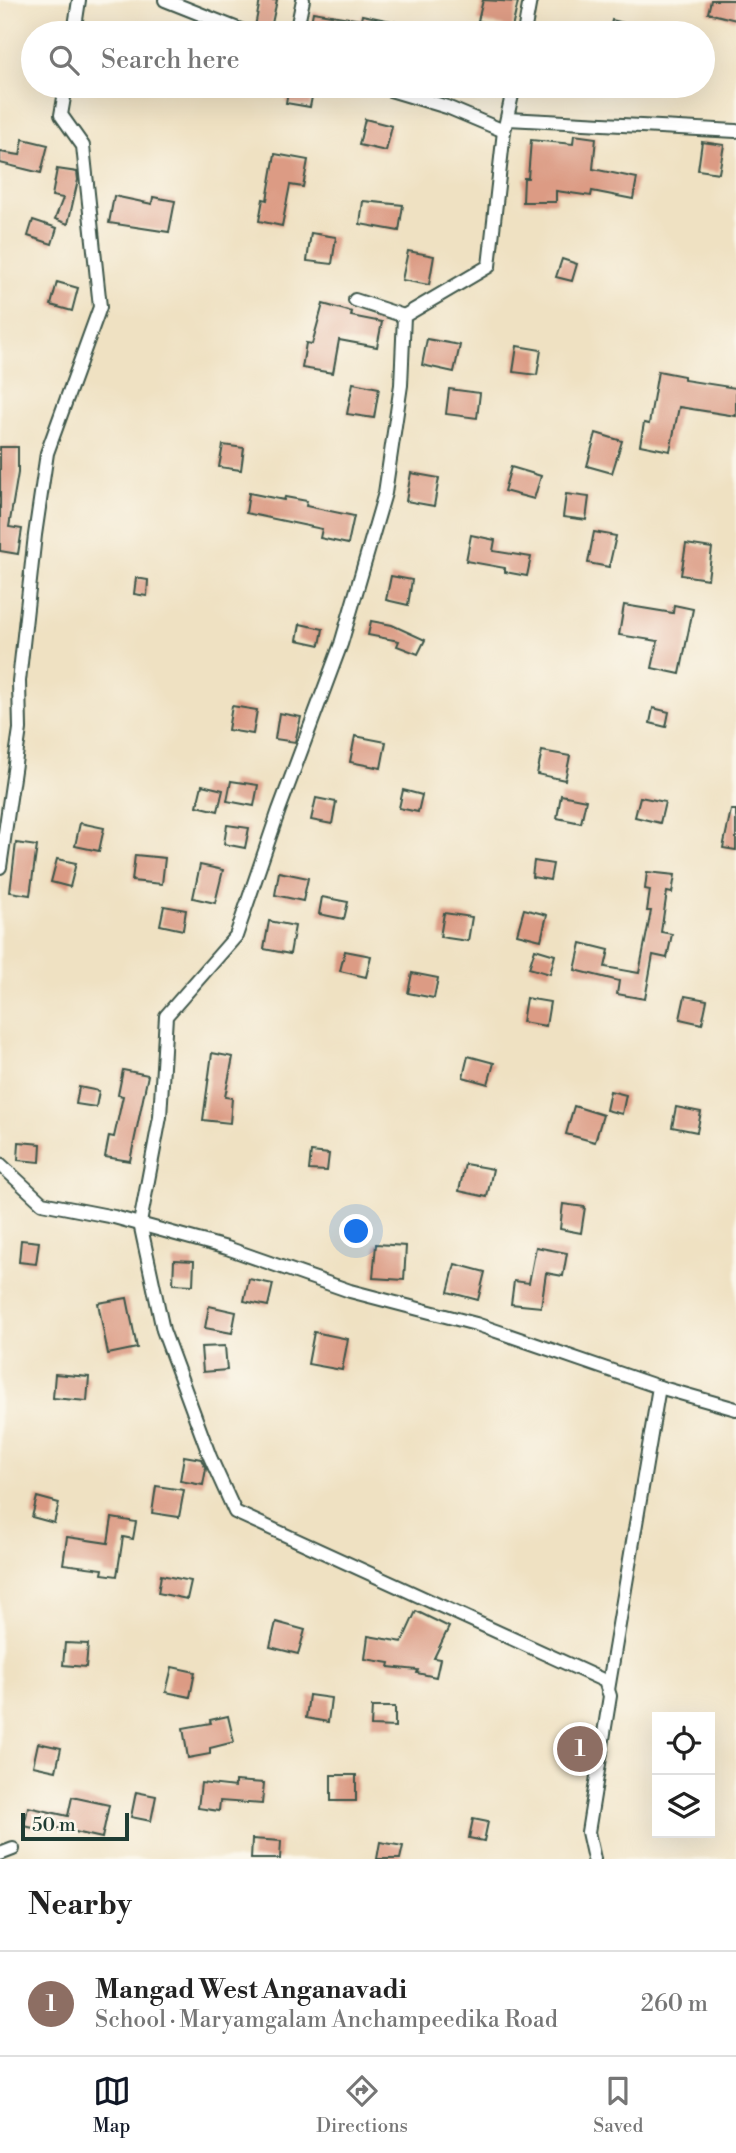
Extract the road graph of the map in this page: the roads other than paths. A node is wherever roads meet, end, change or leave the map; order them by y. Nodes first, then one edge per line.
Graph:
1 (79, 0) edge
2 (165, 0) edge
3 (303, 0) edge
4 (530, 0) edge
5 (76, 21) edge
6 (218, 21) edge
7 (299, 21) edge
8 (526, 21) edge
9 (63, 98) edge
10 (417, 98) edge
11 (512, 98) edge
12 (506, 125) junction
13 (736, 131) edge
14 (355, 300) dead end
15 (404, 316) junction
16 (0, 867) edge
17 (0, 1164) edge
18 (140, 1223) junction
19 (659, 1387) junction
20 (736, 1409) edge
21 (608, 1690) junction
22 (13, 1849) dead end
23 (0, 1854) edge
24 (594, 1859) edge

1 - 5 street
2 - 6 street
3 - 7 street
4 - 8 street
9 - 16 street
10 - 12 street
11 - 12 street
12 - 13 street
12 - 15 street
14 - 15 street
15 - 18 street
17 - 18 street
18 - 19 street
18 - 21 street
19 - 20 street
19 - 21 street
21 - 24 street
22 - 23 street

